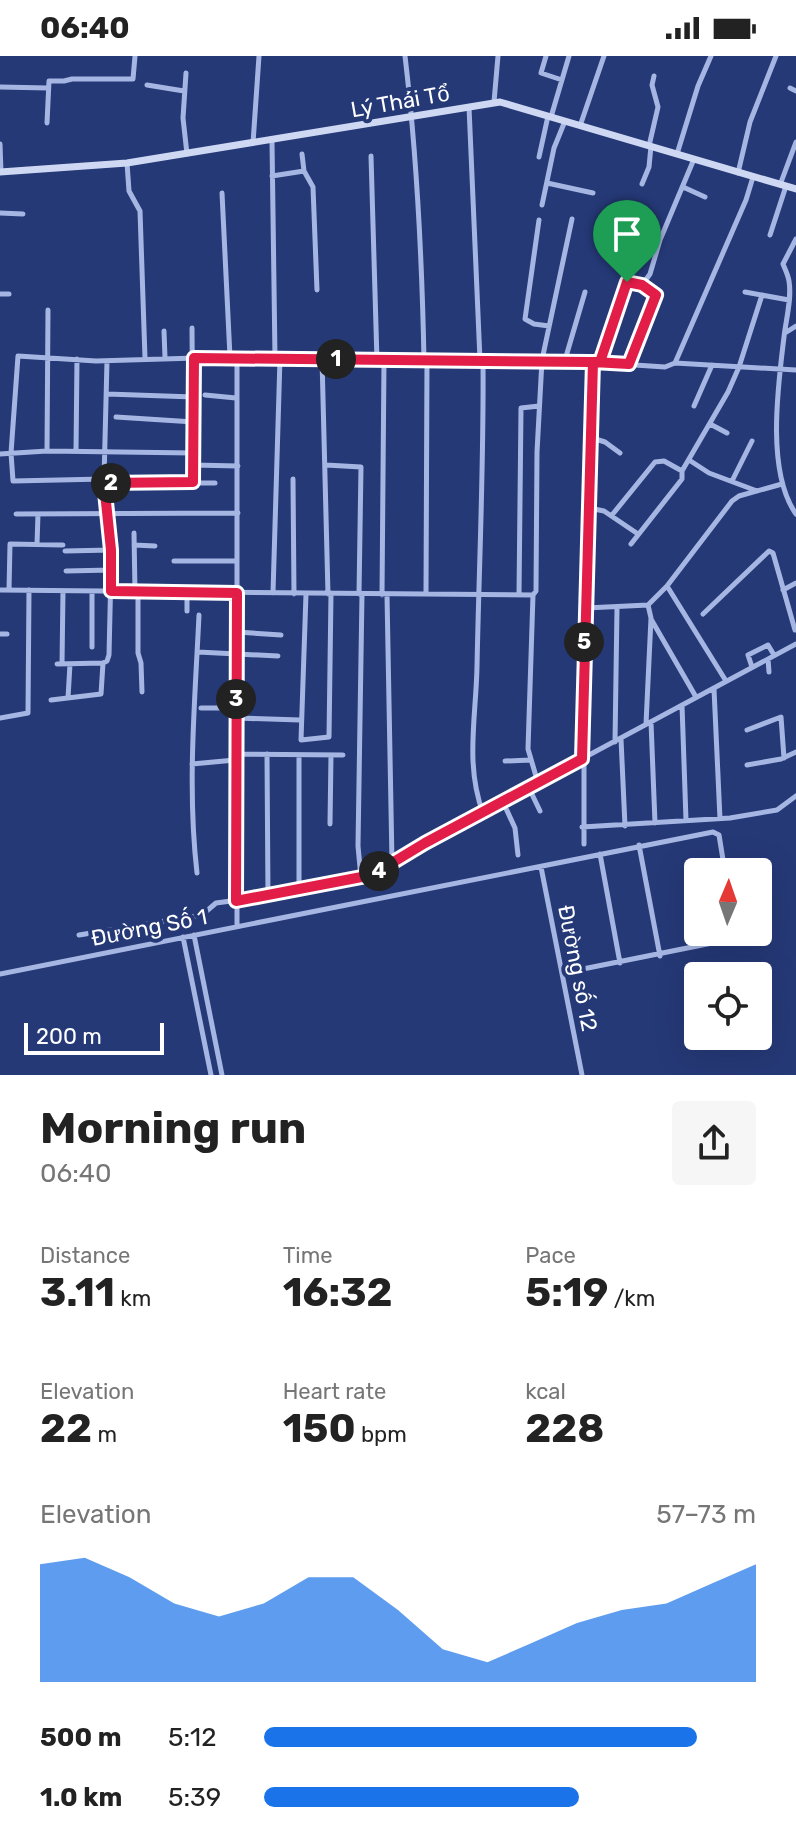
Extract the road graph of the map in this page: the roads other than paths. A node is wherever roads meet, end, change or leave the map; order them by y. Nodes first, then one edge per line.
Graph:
1 (135, 56) edge
2 (259, 56) edge
3 (405, 56) edge
4 (498, 56) edge
5 (546, 56) edge
6 (569, 56) edge
7 (604, 56) edge
8 (711, 56) edge
9 (776, 56) edge
10 (186, 73) dead end
11 (654, 76) dead end
12 (562, 80) junction
13 (147, 85) dead end
14 (0, 87) edge
15 (48, 88) junction
16 (184, 91) junction
17 (494, 102) junction
18 (469, 107) junction
19 (549, 116) junction
20 (412, 117) junction
21 (565, 121) junction
22 (47, 123) dead end
23 (580, 126) junction
24 (272, 141) junction
25 (796, 142) edge
26 (0, 144) edge
27 (253, 144) junction
28 (650, 146) junction
29 (302, 154) dead end
30 (677, 154) junction
31 (188, 155) junction
32 (371, 156) dead end
33 (539, 157) dead end
34 (694, 159) junction
35 (127, 163) junction
36 (304, 171) junction
37 (0, 172) edge
38 (738, 173) junction
39 (272, 176) junction
40 (753, 177) junction
41 (547, 183) junction
42 (642, 184) dead end
43 (783, 186) junction
44 (683, 187) junction
45 (796, 189) edge
46 (222, 193) dead end
47 (593, 193) dead end
48 (705, 197) dead end
49 (542, 205) dead end
50 (0, 213) edge
51 (23, 214) dead end
52 (572, 219) dead end
53 (539, 220) dead end
54 (638, 224) dead end
55 (770, 235) dead end
56 (796, 239) edge
57 (627, 282) junction
58 (642, 285) junction
59 (317, 290) dead end
60 (585, 292) dead end
61 (745, 292) dead end
62 (0, 294) edge
63 (9, 294) dead end
64 (762, 295) junction
65 (789, 300) junction
66 (48, 310) dead end
67 (549, 326) junction
68 (796, 326) edge
69 (192, 328) dead end
70 (164, 331) dead end
71 (785, 333) junction
72 (48, 357) junction
73 (145, 358) junction
74 (165, 358) junction
75 (194, 358) junction
76 (234, 358) junction
77 (278, 358) junction
78 (77, 359) junction
79 (322, 359) junction
80 (425, 360) junction
81 (482, 360) junction
82 (542, 360) junction
83 (107, 361) junction
84 (380, 361) junction
85 (565, 361) junction
86 (596, 362) junction
87 (675, 363) junction
88 (629, 364) junction
89 (712, 365) junction
90 (739, 367) junction
91 (780, 369) junction
92 (796, 370) edge
93 (107, 394) junction
94 (205, 395) dead end
95 (194, 397) junction
96 (236, 398) junction
97 (539, 406) junction
98 (694, 406) dead end
99 (116, 417) dead end
100 (194, 422) junction
101 (710, 424) junction
102 (727, 433) dead end
103 (592, 438) junction
104 (752, 441) dead end
105 (47, 451) junction
106 (76, 451) junction
107 (105, 452) junction
108 (11, 453) junction
109 (193, 453) junction
110 (620, 453) dead end
111 (0, 454) edge
112 (689, 460) junction
113 (193, 465) junction
114 (326, 465) junction
115 (238, 466) junction
116 (682, 471) junction
117 (293, 479) dead end
118 (104, 481) junction
119 (732, 481) junction
120 (193, 482) junction
121 (215, 483) dead end
122 (782, 484) junction
123 (757, 491) junction
124 (589, 508) junction
125 (238, 513) junction
126 (796, 513) edge
127 (16, 514) dead end
128 (38, 514) junction
129 (106, 514) junction
130 (612, 515) junction
131 (134, 533) dead end
132 (638, 534) junction
133 (37, 544) junction
134 (631, 544) dead end
135 (134, 545) junction
136 (155, 546) dead end
137 (111, 550) junction
138 (174, 561) dead end
139 (238, 561) junction
140 (111, 570) junction
141 (66, 571) dead end
142 (796, 583) edge
143 (667, 586) junction
144 (0, 590) edge
145 (9, 590) junction
146 (29, 590) junction
147 (783, 590) junction
148 (63, 591) junction
149 (92, 591) junction
150 (111, 591) junction
151 (136, 592) junction
152 (187, 592) junction
153 (237, 593) junction
154 (273, 593) junction
155 (294, 594) junction
156 (306, 594) junction
157 (330, 594) junction
158 (361, 594) junction
159 (426, 594) junction
160 (385, 595) junction
161 (478, 595) junction
162 (519, 595) junction
163 (533, 595) junction
164 (648, 605) junction
165 (586, 608) junction
166 (617, 608) junction
167 (187, 611) dead end
168 (703, 614) dead end
169 (199, 615) dead end
170 (651, 618) junction
171 (795, 630) edge
172 (237, 632) junction
173 (281, 635) dead end
174 (796, 644) edge
175 (92, 647) dead end
176 (756, 651) junction
177 (198, 652) junction
178 (237, 653) junction
179 (278, 656) dead end
180 (768, 659) junction
181 (103, 663) junction
182 (70, 664) junction
183 (752, 667) junction
184 (769, 672) dead end
185 (726, 681) junction
186 (714, 689) junction
187 (142, 692) dead end
188 (696, 697) junction
189 (68, 698) junction
190 (51, 700) dead end
191 (682, 705) junction
192 (201, 708) dead end
193 (236, 708) junction
194 (0, 718) edge
195 (236, 718) junction
196 (300, 720) junction
197 (649, 722) junction
198 (747, 730) dead end
199 (618, 740) junction
200 (796, 752) edge
201 (267, 754) junction
202 (299, 755) junction
203 (331, 755) junction
204 (343, 755) dead end
205 (236, 757) junction
206 (583, 758) junction
207 (784, 758) junction
208 (531, 760) junction
209 (505, 761) dead end
210 (192, 764) junction
211 (747, 765) dead end
212 (538, 783) junction
213 (529, 788) junction
214 (796, 796) edge
215 (503, 802) junction
216 (540, 811) dead end
217 (483, 813) junction
218 (720, 819) junction
219 (686, 820) junction
220 (655, 823) junction
221 (330, 824) dead end
222 (625, 826) junction
223 (582, 827) junction
224 (584, 844) dead end
225 (639, 845) junction
226 (600, 854) junction
227 (518, 855) dead end
228 (722, 858) edge
229 (392, 863) junction
230 (360, 864) junction
231 (541, 867) junction
232 (197, 873) dead end
233 (376, 873) junction
234 (361, 878) junction
235 (299, 890) junction
236 (268, 896) junction
237 (236, 901) junction
238 (237, 926) junction
239 (79, 935) dead end
240 (194, 935) junction
241 (183, 937) junction
242 (702, 946) edge
243 (660, 956) junction
244 (620, 963) junction
245 (563, 973) junction
246 (0, 974) edge
247 (211, 1075) edge
248 (222, 1075) edge
249 (582, 1075) edge

1 - 15 street
2 - 27 street
3 - 20 street
4 - 17 street
5 - 12 street
6 - 12 street
7 - 23 street
8 - 30 street
9 - 38 street
10 - 16 street
11 - 28 street
12 - 19 street
13 - 16 street
14 - 15 street
15 - 22 street
16 - 31 street
17 - 18 main road, Lý Thái Tổ
17 - 19 main road, Lý Thái Tổ
18 - 20 main road, Lý Thái Tổ
18 - 81 street
19 - 21 main road, Lý Thái Tổ
19 - 33 street
20 - 24 main road, Lý Thái Tổ
20 - 80 street
21 - 23 main road, Lý Thái Tổ
21 - 41 street
23 - 28 main road, Lý Thái Tổ
24 - 27 main road, Lý Thái Tổ
24 - 39 street
25 - 43 street
26 - 37 street
27 - 31 main road, Lý Thái Tổ
28 - 30 main road, Lý Thái Tổ
28 - 42 street
29 - 36 street
30 - 34 main road, Lý Thái Tổ
31 - 35 main road, Lý Thái Tổ
32 - 84 street
34 - 38 main road, Lý Thái Tổ
34 - 44 street
35 - 37 main road, Lý Thái Tổ
35 - 73 street
36 - 39 street
36 - 59 street
38 - 40 main road, Lý Thái Tổ
39 - 77 street
40 - 43 main road, Lý Thái Tổ
40 - 87 street
41 - 47 street
41 - 49 street
43 - 45 main road, Lý Thái Tổ
43 - 55 street
44 - 48 street
44 - 58 street
46 - 76 street
50 - 51 street
52 - 67 street
53 - 67 street
54 - 57 street
56 - 65 street
57 - 58 street
57 - 86 street
58 - 88 street
60 - 85 street
61 - 64 street
62 - 63 street
64 - 65 street
64 - 90 street
65 - 71 street
66 - 72 street
67 - 82 street
68 - 71 street
69 - 75 street
70 - 74 street
71 - 91 street
72 - 78 street
72 - 105 street
72 - 108 street
73 - 74 street
73 - 83 street
74 - 75 street
75 - 76 street
75 - 95 street
76 - 77 street
76 - 96 street
77 - 79 street
77 - 154 street
78 - 83 street
78 - 106 street
79 - 84 street
79 - 114 street
80 - 81 street
80 - 84 street
80 - 159 street
81 - 82 street
81 - 161 street
82 - 85 street
82 - 97 street
83 - 93 street
84 - 160 street
85 - 86 street
86 - 88 street
86 - 103 street
87 - 88 street
87 - 89 street
89 - 90 street
89 - 98 street
90 - 91 street
90 - 101 street
91 - 92 street
91 - 122 street
93 - 95 street
93 - 107 street
94 - 96 street
95 - 100 street
96 - 115 street
97 - 162 street
97 - 163 street
99 - 100 street
100 - 109 street
101 - 102 street
101 - 112 street
103 - 110 street
103 - 124 street
104 - 119 street
105 - 106 street
105 - 108 street
106 - 107 street
107 - 109 street
107 - 118 street
108 - 111 street
108 - 118 street
109 - 113 street
112 - 116 street
112 - 119 street
113 - 115 street
113 - 120 street
114 - 157 street
114 - 158 street
115 - 125 street
116 - 130 street
116 - 132 street
117 - 155 street
118 - 120 street
118 - 129 street
119 - 123 street
120 - 121 street
122 - 123 street
122 - 126 street
123 - 143 street
124 - 130 street
124 - 165 street
125 - 129 street
125 - 139 street
127 - 128 street
128 - 129 street
128 - 133 street
129 - 137 street
130 - 132 street
131 - 135 street
132 - 134 street
133 - 137 street
133 - 145 street
135 - 136 street
135 - 151 street
137 - 140 street
138 - 139 street
139 - 153 street
140 - 141 street
140 - 150 street
142 - 147 street
143 - 164 street
143 - 185 street
144 - 145 street
145 - 146 street
146 - 148 street
146 - 194 street
147 - 168 street
147 - 171 street
148 - 149 street
148 - 182 street
149 - 150 street
149 - 175 street
150 - 151 street
150 - 181 street
151 - 152 street
151 - 187 street
152 - 153 street
152 - 167 street
153 - 154 street
153 - 172 street
154 - 155 street
155 - 156 street
156 - 157 street
156 - 196 street
157 - 158 street
157 - 196 street
158 - 160 street
158 - 230 street
159 - 160 street
159 - 161 street
160 - 229 street
161 - 162 street
161 - 217 street
162 - 163 street
163 - 208 street
164 - 166 street
164 - 170 street
165 - 166 street
165 - 206 street
166 - 199 street
169 - 177 street
170 - 188 street
170 - 197 street
172 - 173 street
172 - 178 street
174 - 180 street
176 - 180 street
176 - 180 street
176 - 183 street
177 - 178 street
177 - 210 street
178 - 179 street
178 - 193 street
180 - 183 street
180 - 184 street
181 - 182 street
181 - 189 street
182 - 189 street
183 - 185 street
185 - 186 street
186 - 188 street
186 - 218 street
188 - 191 street
189 - 190 street
191 - 197 street
191 - 219 street
192 - 193 street
193 - 195 street
195 - 196 street
195 - 205 street
197 - 199 street
197 - 220 street
198 - 207 street
199 - 206 street
199 - 222 street
200 - 207 street
201 - 202 street
201 - 205 street
201 - 236 street
202 - 203 street
202 - 235 street
203 - 204 street
203 - 221 street
205 - 210 street
205 - 237 street
206 - 212 street
206 - 223 street
207 - 211 street
208 - 209 street
208 - 212 street
210 - 232 street
212 - 213 street
213 - 215 street
213 - 216 street
214 - 218 street
215 - 217 street
215 - 227 street
217 - 229 street
218 - 219 street
219 - 220 street
220 - 222 street
222 - 223 street
223 - 224 street
225 - 226 street, Đường Số 1
225 - 228 street, Đường Số 1
225 - 243 street
226 - 231 street, Đường Số 1
226 - 244 street
229 - 233 street
230 - 233 street
230 - 234 street
231 - 238 street, Đường Số 1
231 - 245 street, Đường số 12
233 - 234 street
234 - 235 street
235 - 236 street
236 - 237 street
237 - 238 street
237 - 239 street
238 - 240 street, Đường Số 1
240 - 241 street, Đường Số 1
240 - 248 street
241 - 246 street, Đường Số 1
241 - 247 street
242 - 243 street
243 - 244 street
244 - 245 street
245 - 249 street, Đường số 12

